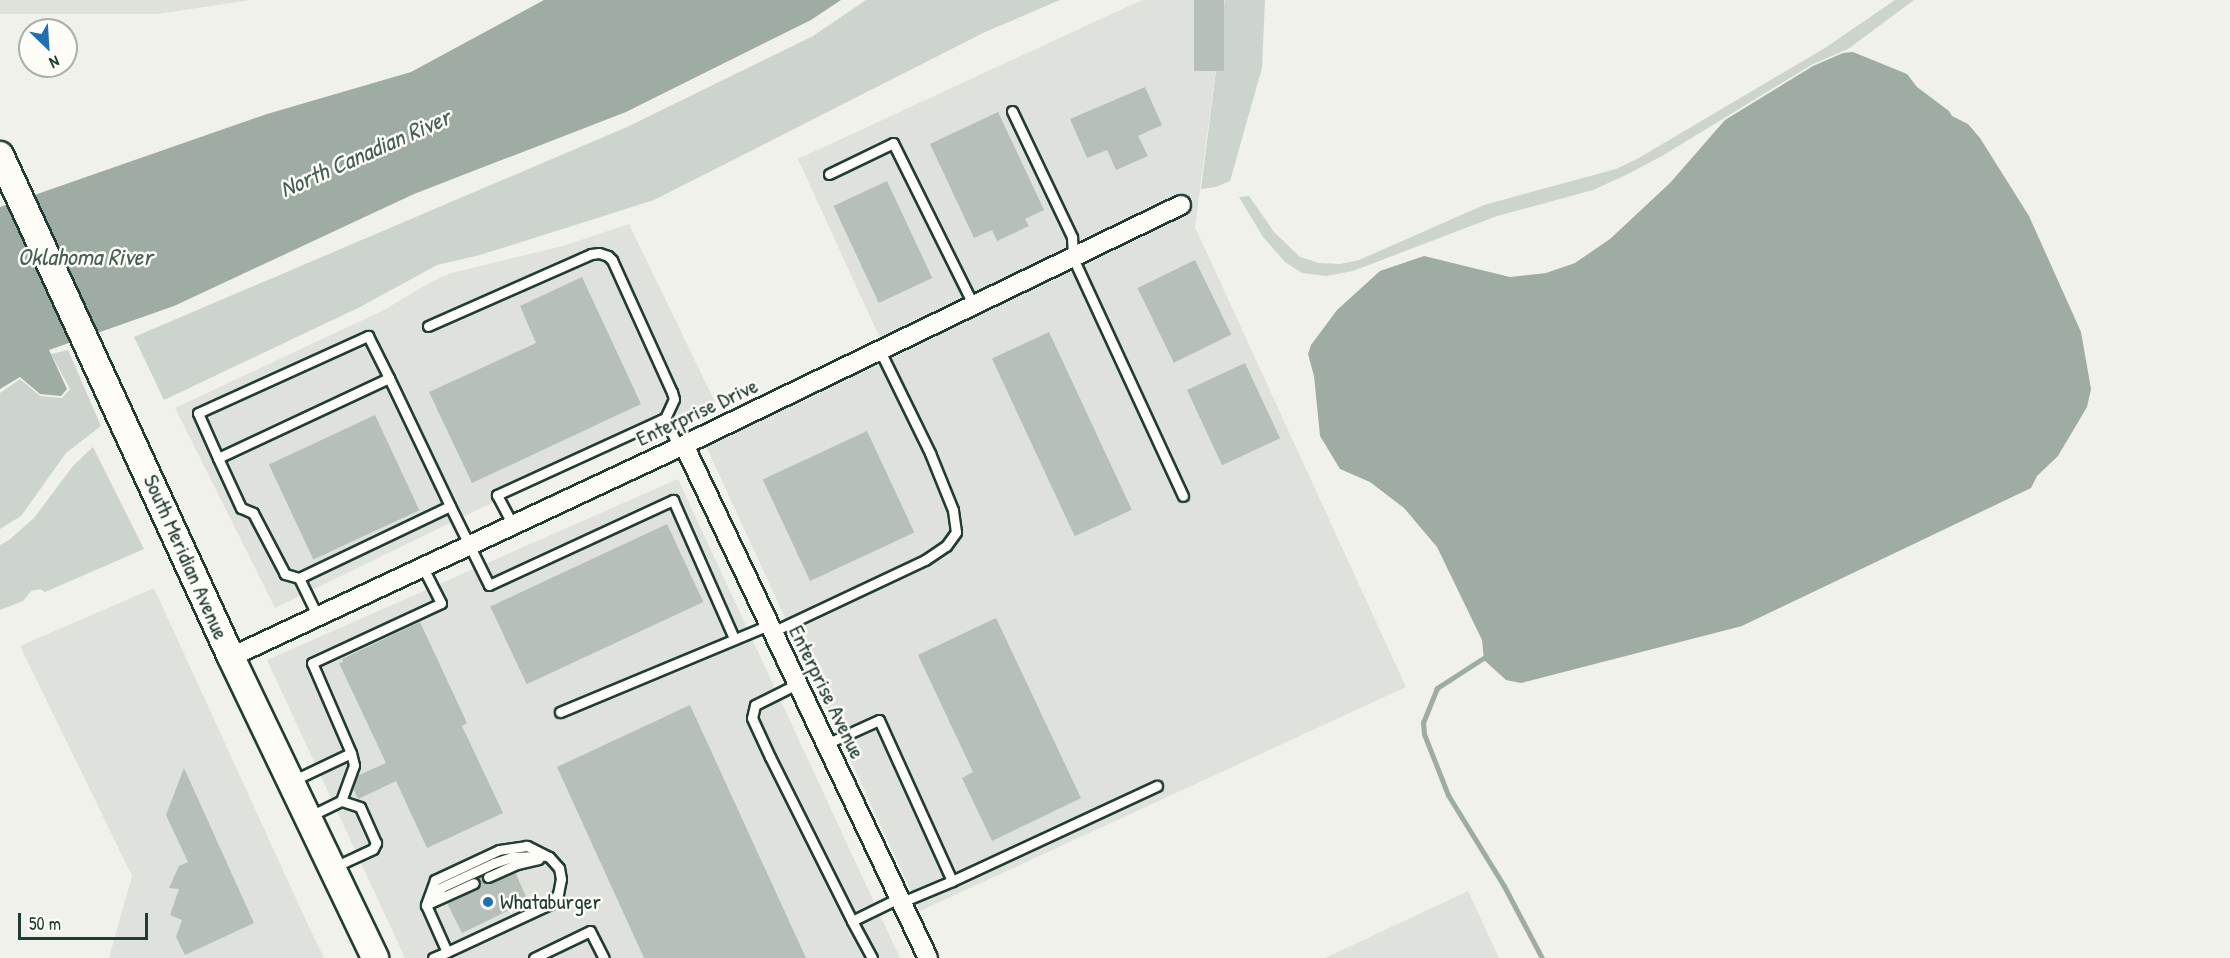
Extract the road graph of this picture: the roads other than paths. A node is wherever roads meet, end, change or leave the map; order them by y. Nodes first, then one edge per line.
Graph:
1 (1012, 111) dead end
2 (0, 155) edge
3 (829, 174) dead end
4 (1181, 205) dead end
5 (1073, 258) junction
6 (974, 306) junction
7 (428, 326) dead end
8 (880, 351) junction
9 (389, 378) junction
10 (665, 418) junction
11 (681, 447) junction
12 (218, 458) junction
13 (1183, 496) dead end
14 (450, 506) junction
15 (513, 525) junction
16 (470, 546) junction
17 (423, 568) junction
18 (299, 578) junction
19 (318, 617) junction
20 (770, 628) junction
21 (734, 638) junction
22 (231, 657) junction
23 (797, 684) junction
24 (560, 712) dead end
25 (826, 744) junction
26 (351, 753) junction
27 (291, 782) junction
28 (1157, 786) dead end
29 (340, 801) junction
30 (308, 818) junction
31 (549, 857) junction
32 (332, 869) junction
33 (488, 877) dead end
34 (952, 881) junction
35 (474, 883) dead end
36 (901, 900) junction
37 (426, 905) junction
38 (852, 921) junction
39 (447, 952) junction
40 (375, 958) edge
41 (433, 958) edge
42 (534, 958) edge
43 (604, 958) edge
44 (872, 958) edge
45 (928, 958) edge

1 - 5 lane
2 - 22 main road, South Meridian Avenue
3 - 6 lane
4 - 5 street, Enterprise Drive
5 - 6 street, Enterprise Drive
5 - 13 lane
6 - 8 street, Enterprise Drive
7 - 10 lane
8 - 11 street, Enterprise Drive
8 - 20 lane
9 - 12 lane
9 - 12 lane
9 - 14 lane
10 - 11 lane
10 - 15 lane
11 - 15 street, Enterprise Drive
11 - 20 street, Enterprise Avenue
12 - 18 lane
14 - 16 lane
14 - 18 lane
15 - 16 street, Enterprise Drive
16 - 17 street, Enterprise Drive
16 - 21 lane
17 - 19 street, Enterprise Drive
17 - 26 lane
18 - 19 lane
19 - 22 street, Enterprise Drive
20 - 21 lane
20 - 23 street, Enterprise Avenue
21 - 24 lane
22 - 27 main road, South Meridian Avenue
23 - 25 street, Enterprise Avenue
23 - 38 lane
25 - 34 lane
25 - 36 street, Enterprise Avenue
26 - 27 lane
26 - 29 lane
27 - 30 main road, South Meridian Avenue
28 - 34 lane
29 - 30 lane
29 - 32 lane
30 - 32 main road, South Meridian Avenue
31 - 33 lane
31 - 37 lane
31 - 39 lane
32 - 40 main road, South Meridian Avenue
34 - 36 lane
35 - 37 lane
36 - 38 lane
36 - 45 street, Enterprise Avenue
37 - 39 lane
38 - 44 lane
39 - 41 lane
42 - 43 lane

